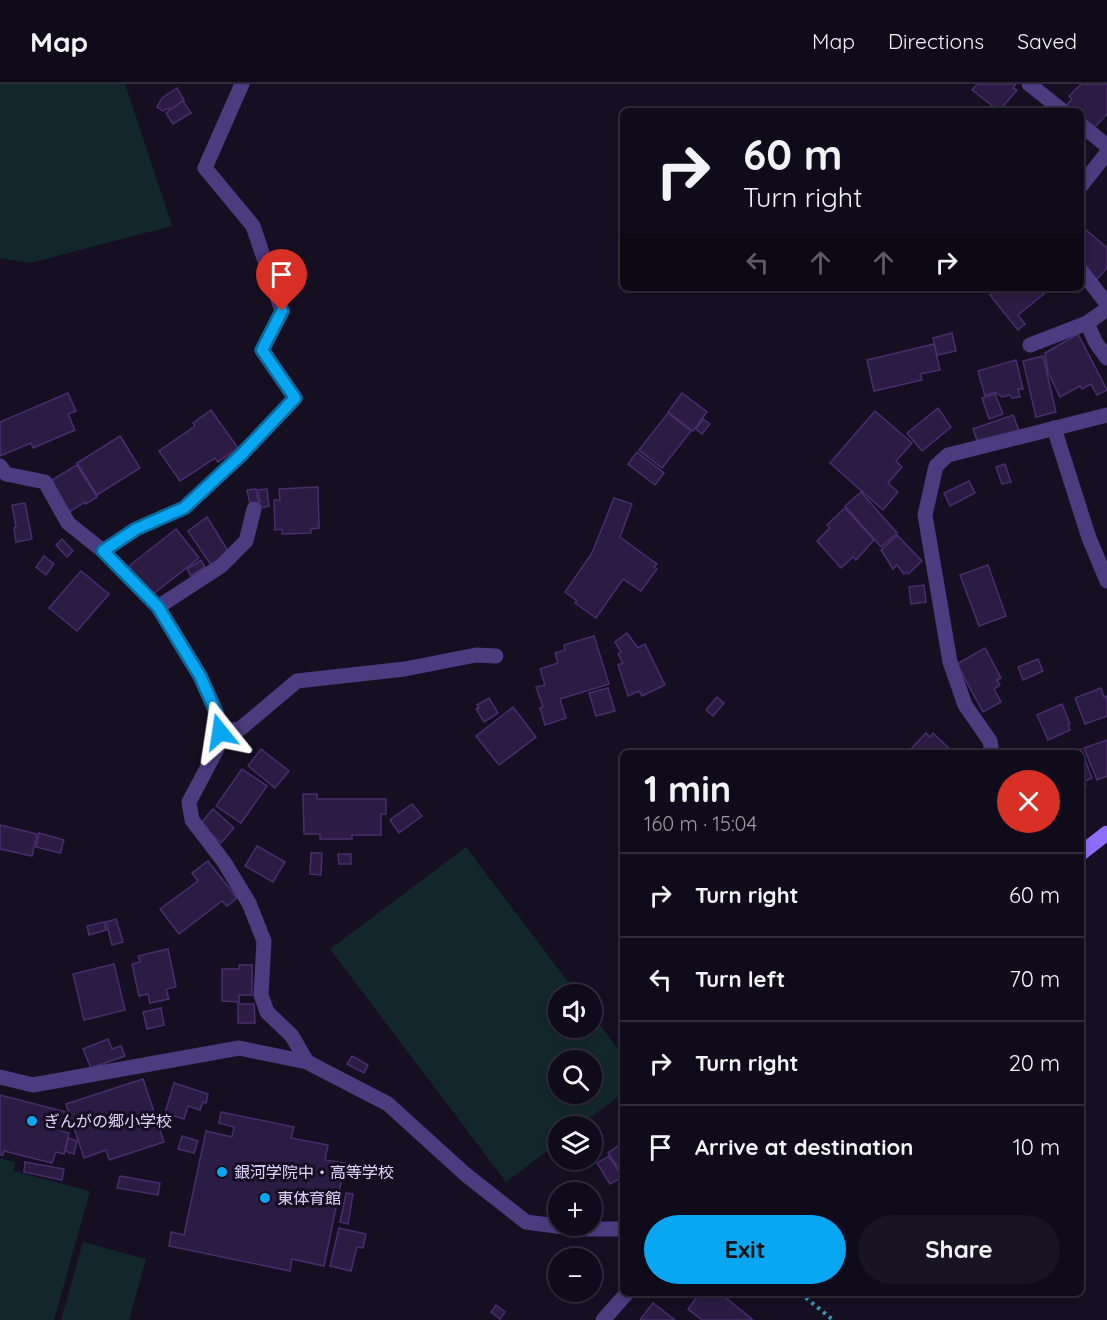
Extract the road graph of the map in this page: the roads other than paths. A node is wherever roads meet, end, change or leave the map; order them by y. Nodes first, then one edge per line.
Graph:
1 (242, 84) edge
2 (1029, 84) edge
3 (1059, 108) edge
4 (1084, 127) edge
5 (1107, 146) edge
6 (1107, 153) edge
7 (1084, 182) edge
8 (1084, 274) edge
9 (1107, 304) edge
10 (1107, 309) edge
11 (1087, 323) junction
12 (1030, 345) dead end
13 (1107, 358) edge
14 (1107, 415) edge
15 (1054, 429) junction
16 (0, 466) edge
17 (254, 509) dead end
18 (103, 551) junction
19 (1107, 581) edge
20 (158, 607) junction
21 (496, 656) dead end
22 (220, 732) junction
23 (992, 750) edge
24 (1107, 833) edge
25 (1084, 851) edge
26 (307, 1062) junction
27 (0, 1077) edge
28 (620, 1229) edge
29 (624, 1296) edge
30 (603, 1320) edge

1 - 18 street
2 - 3 street
4 - 5 street
6 - 7 street
8 - 9 street
10 - 11 street
11 - 12 street
11 - 13 street
14 - 15 street
15 - 19 street
15 - 23 street
16 - 18 street
17 - 20 street
18 - 20 street
20 - 22 street
21 - 22 street
22 - 26 street
24 - 25 street
26 - 27 street
26 - 28 street
29 - 30 street

